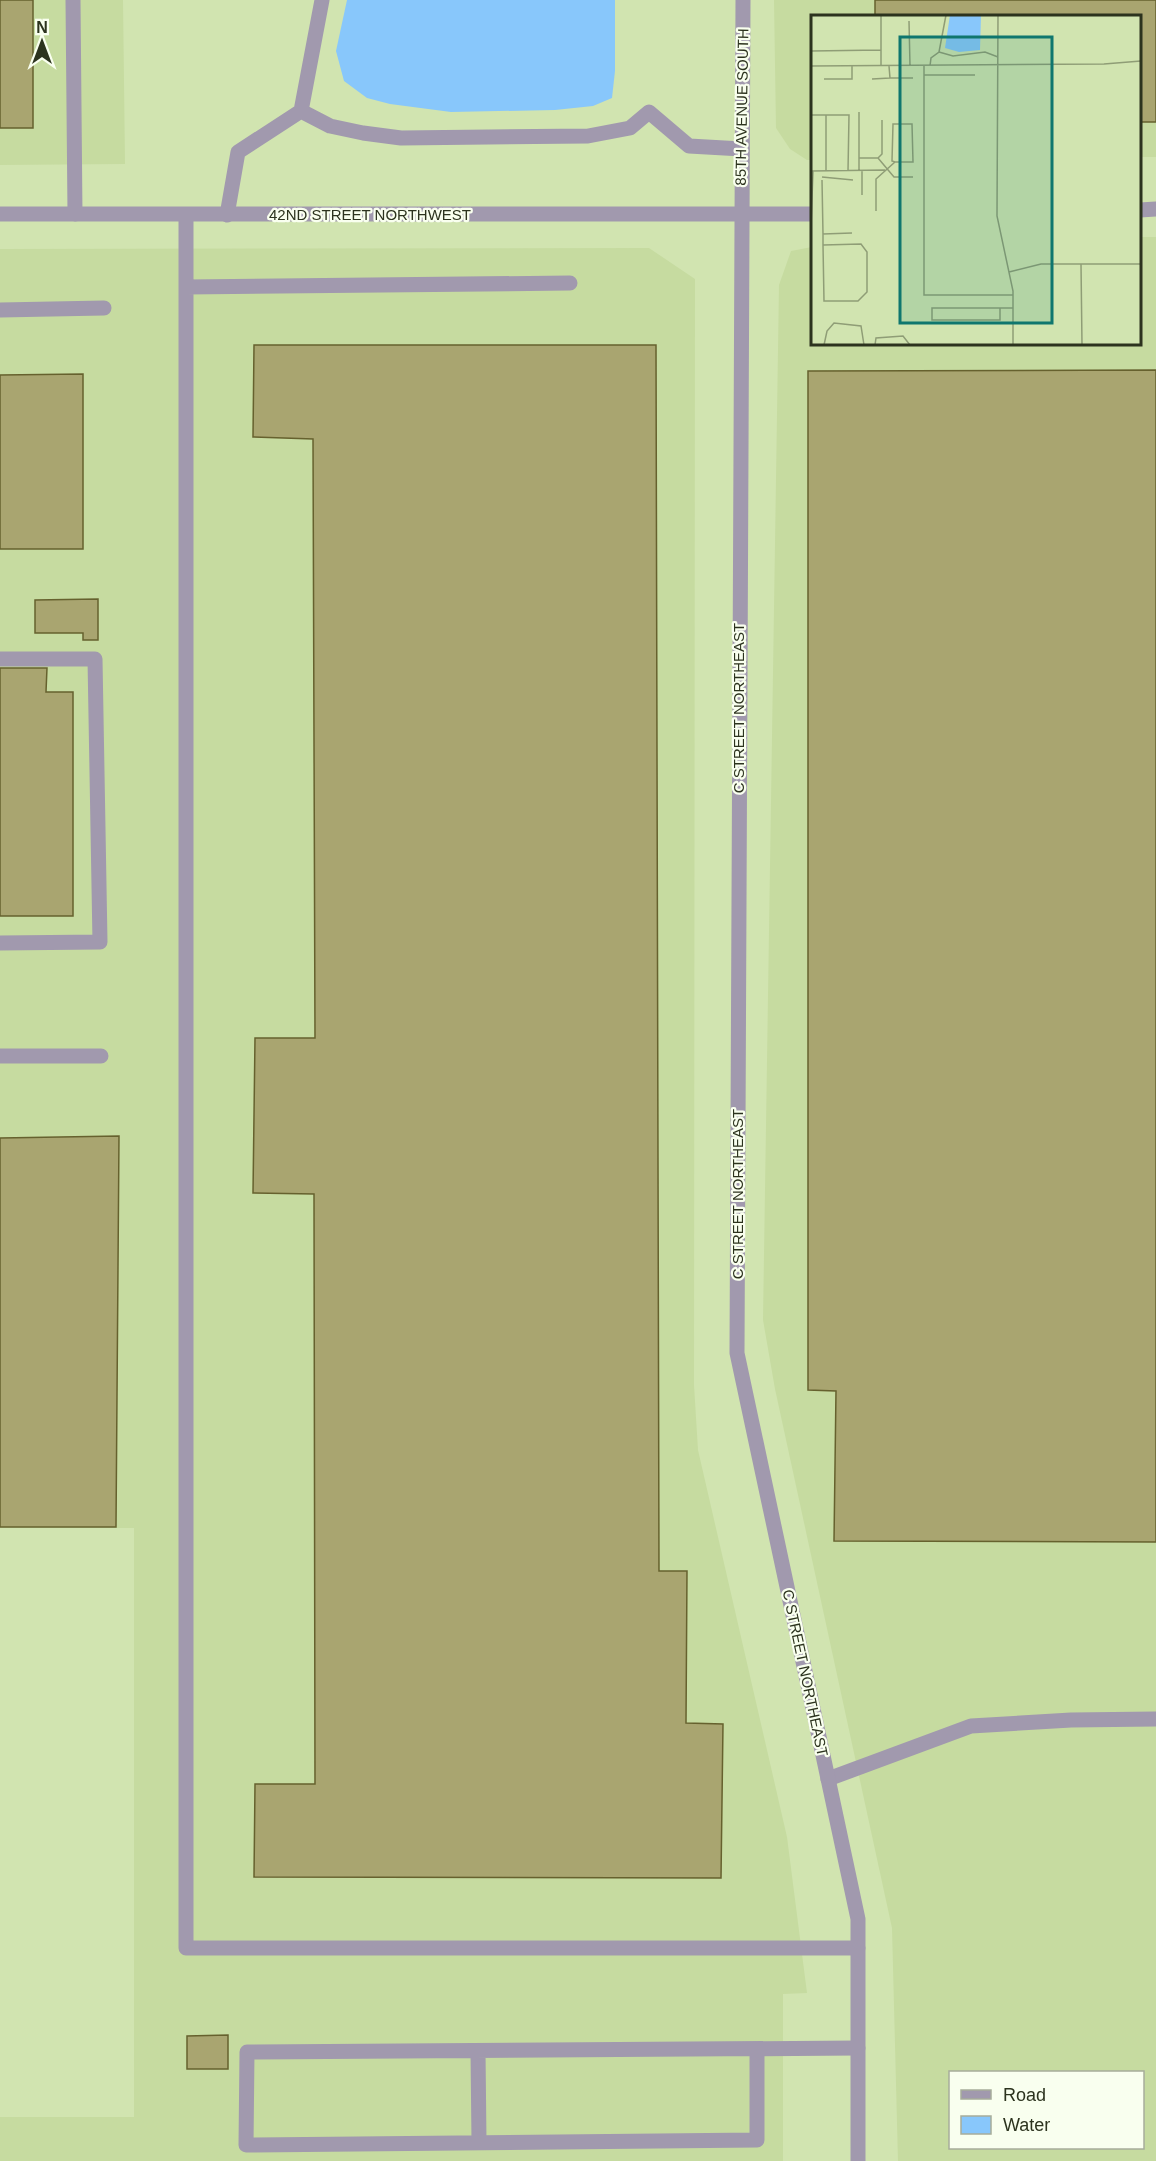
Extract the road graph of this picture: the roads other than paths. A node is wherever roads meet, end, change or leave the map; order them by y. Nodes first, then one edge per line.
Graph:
1 (73, 0) edge
2 (322, 0) edge
3 (743, 0) edge
4 (301, 111) junction
5 (741, 149) junction
6 (1156, 209) edge
7 (1141, 210) edge
8 (0, 214) edge
9 (75, 214) junction
10 (186, 214) junction
11 (227, 214) junction
12 (741, 214) junction
13 (811, 214) edge
14 (570, 284) dead end
15 (186, 287) junction
16 (104, 308) dead end
17 (0, 310) edge
18 (0, 659) edge
19 (0, 943) edge
20 (0, 1056) edge
21 (101, 1056) dead end
22 (1156, 1719) edge
23 (828, 1779) junction
24 (858, 1948) junction
25 (858, 2048) junction
26 (757, 2049) junction
27 (478, 2051) junction
28 (479, 2142) junction
29 (858, 2161) edge

1 - 9 street
2 - 4 street
3 - 5 street, 85TH AVENUE SOUTH
4 - 5 street
4 - 11 street
5 - 12 street, 85TH AVENUE SOUTH
6 - 7 street
8 - 9 street, 42ND STREET NORTHWEST
9 - 10 street, 42ND STREET NORTHWEST
10 - 11 street, 42ND STREET NORTHWEST
10 - 15 street
11 - 12 street, 42ND STREET NORTHWEST
12 - 13 street, 42ND STREET NORTHWEST
12 - 23 street, C STREET NORTHEAST
14 - 15 street
15 - 24 street
16 - 17 street
18 - 19 street
20 - 21 street
22 - 23 street
23 - 24 street, C STREET NORTHEAST
24 - 25 street, C STREET NORTHEAST
25 - 26 street
25 - 29 street, C STREET NORTHEAST
26 - 27 street
26 - 28 street
27 - 28 street
27 - 28 street

